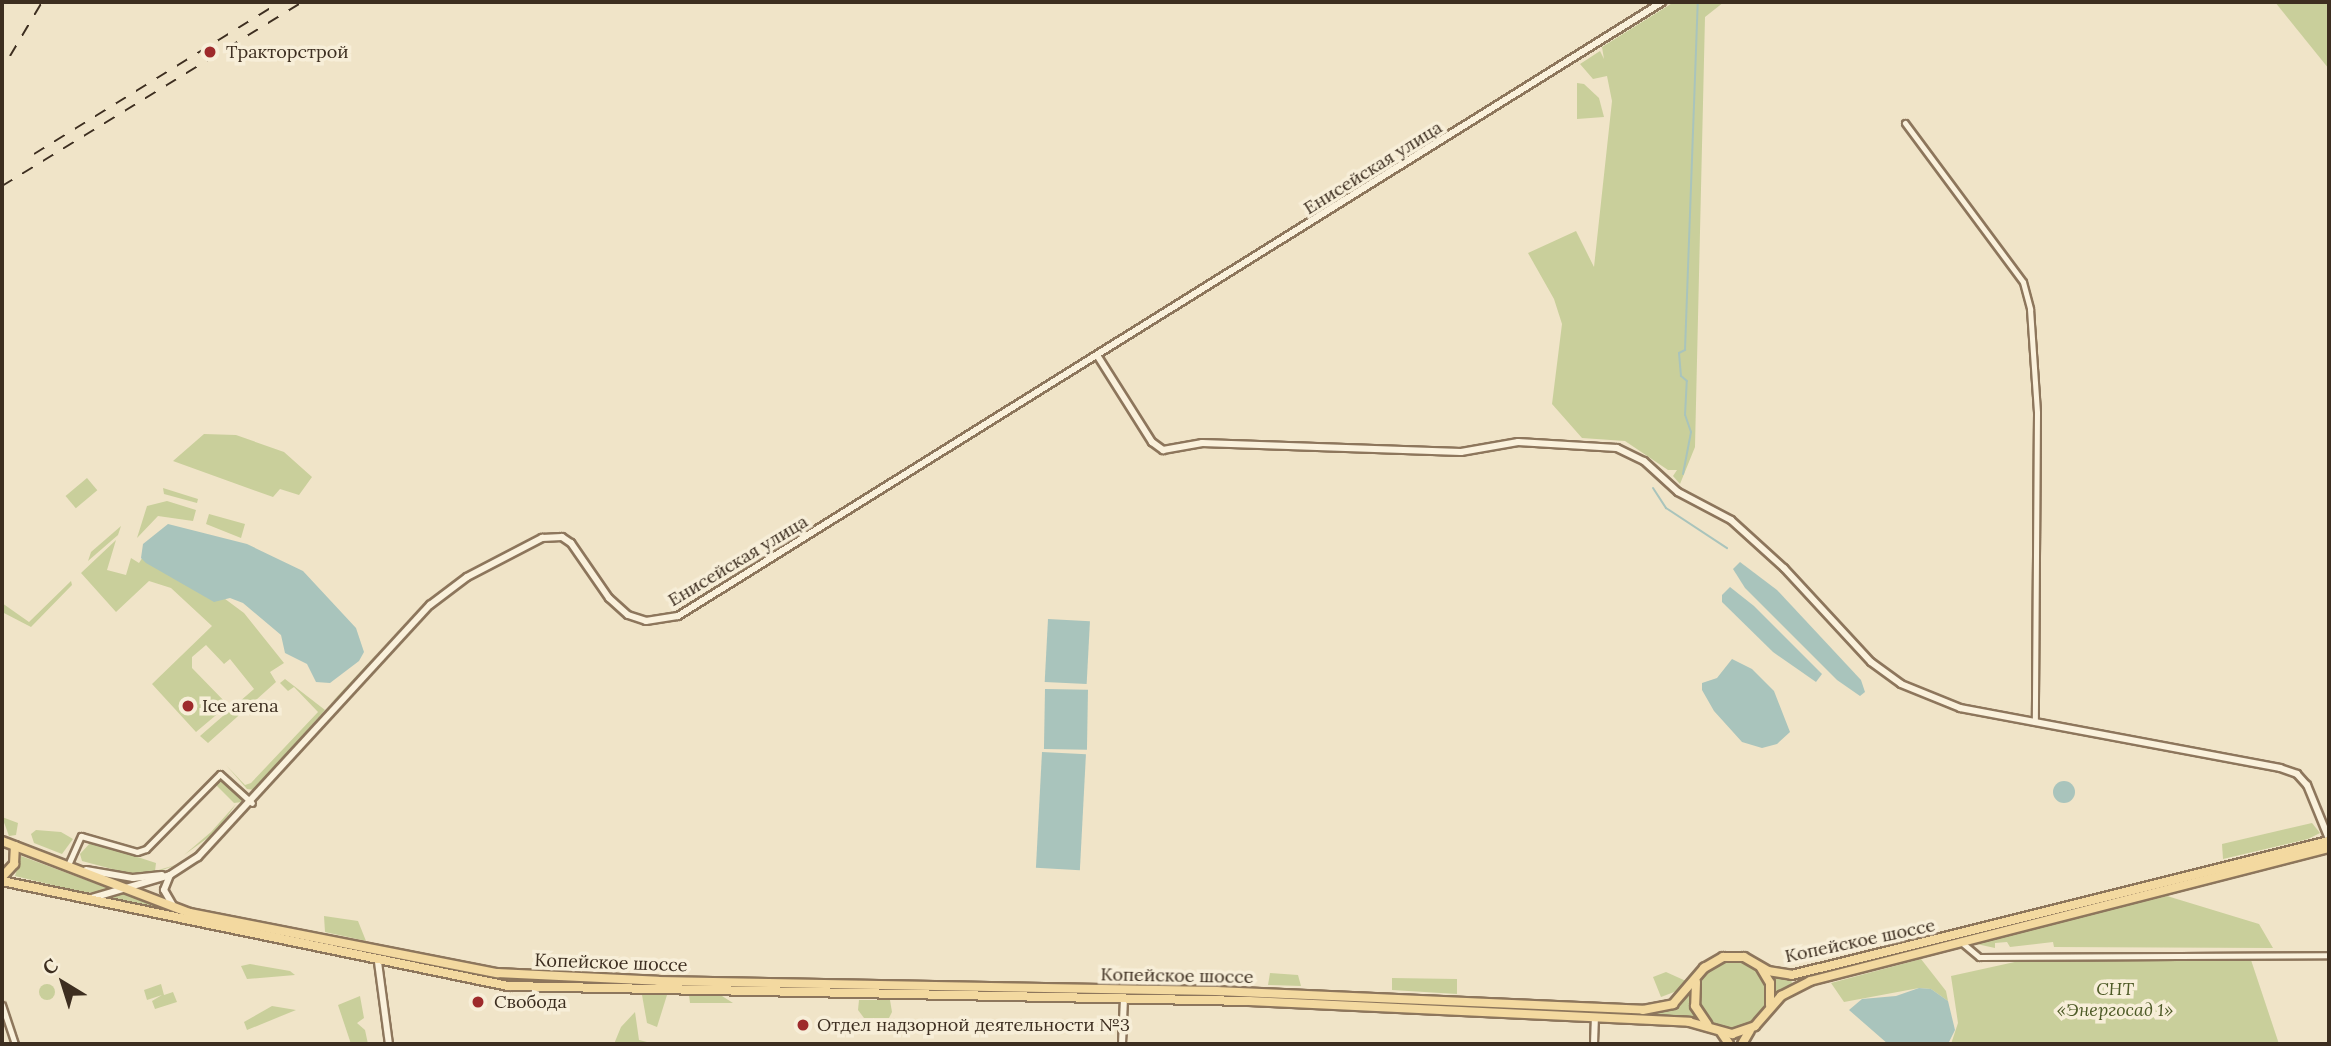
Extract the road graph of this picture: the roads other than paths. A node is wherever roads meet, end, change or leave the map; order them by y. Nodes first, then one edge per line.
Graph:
1 (1662, 2) edge
2 (1905, 123) dead end
3 (1097, 355) junction
4 (2035, 722) junction
5 (251, 803) junction
6 (2329, 840) edge
7 (2, 841) edge
8 (15, 846) junction
9 (2329, 848) edge
10 (68, 865) junction
11 (180, 869) junction
12 (85, 870) junction
13 (170, 875) junction
14 (2, 879) edge
15 (127, 888) junction
16 (79, 898) junction
17 (175, 908) junction
18 (1960, 941) junction
19 (376, 950) junction
20 (2329, 955) edge
21 (378, 962) junction
22 (1761, 968) junction
23 (1700, 973) junction
24 (808, 988) junction
25 (1124, 995) junction
26 (2, 1005) edge
27 (1768, 1012) junction
28 (1595, 1017) junction
29 (1708, 1025) junction
30 (1750, 1030) junction
31 (1721, 1032) junction
32 (15, 1044) edge
33 (389, 1044) edge
34 (1122, 1044) edge
35 (1594, 1044) edge
36 (1729, 1044) edge
37 (1742, 1044) edge

1 - 3 street, Енисейская улица
2 - 4 street
3 - 4 street, Копейское шоссе
3 - 5 street, Енисейская улица
4 - 6 street, Копейское шоссе
5 - 10 street
5 - 11 street, Енисейская улица
6 - 22 main road, Копейское шоссе
7 - 8 main road, Копейское шоссе
8 - 10 main road, Копейское шоссе
8 - 14 main road
9 - 18 main road, Копейское шоссе
10 - 12 main road, Копейское шоссе
11 - 12 street
11 - 13 street, Енисейская улица
12 - 15 main road, Копейское шоссе
13 - 15 street, Енисейская улица
13 - 17 street
14 - 16 main road, Копейское шоссе
15 - 16 street, Енисейская улица
15 - 17 main road, Копейское шоссе
16 - 21 main road, Копейское шоссе
17 - 19 main road, Копейское шоссе
18 - 20 street, Копейское шоссе
18 - 27 main road, Копейское шоссе
19 - 21 main road
19 - 24 main road, Копейское шоссе
21 - 24 main road, Копейское шоссе
21 - 33 street
22 - 23 main road, Копейское шоссе
22 - 27 main road
23 - 25 main road, Копейское шоссе
23 - 29 main road
24 - 25 main road, Копейское шоссе
25 - 28 main road, Копейское шоссе
25 - 34 street
26 - 32 street
27 - 30 main road, Копейское шоссе
28 - 29 main road, Копейское шоссе
28 - 35 street
29 - 31 main road, Копейское шоссе
30 - 31 main road
30 - 37 main road, Копейское шоссе
31 - 36 main road

